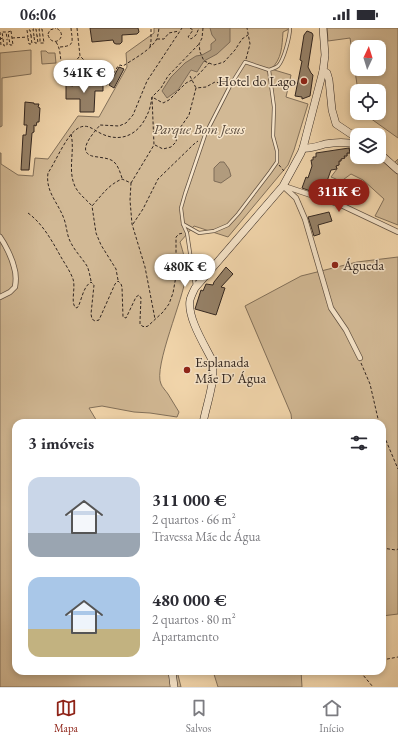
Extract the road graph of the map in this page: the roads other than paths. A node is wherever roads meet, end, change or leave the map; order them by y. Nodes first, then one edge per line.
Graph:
1 (290, 28) edge
2 (323, 28) edge
3 (269, 70) junction
4 (323, 71) junction
5 (350, 133) edge
6 (350, 143) edge
7 (303, 148) junction
8 (386, 159) edge
9 (398, 170) edge
10 (283, 186) junction
11 (182, 224) junction
12 (398, 232) edge
13 (0, 237) edge
14 (196, 288) junction
15 (0, 297) edge
16 (360, 358) road end
17 (204, 419) edge
18 (172, 675) edge
19 (174, 687) edge

1 - 3 lane
2 - 4 main road
3 - 11 lane
3 - 11 lane
4 - 5 main road
4 - 7 main road
6 - 7 main road
7 - 10 main road
8 - 9 main road
10 - 12 street
10 - 14 main road
10 - 16 street
11 - 14 lane
13 - 15 street
14 - 17 main road
18 - 19 main road

